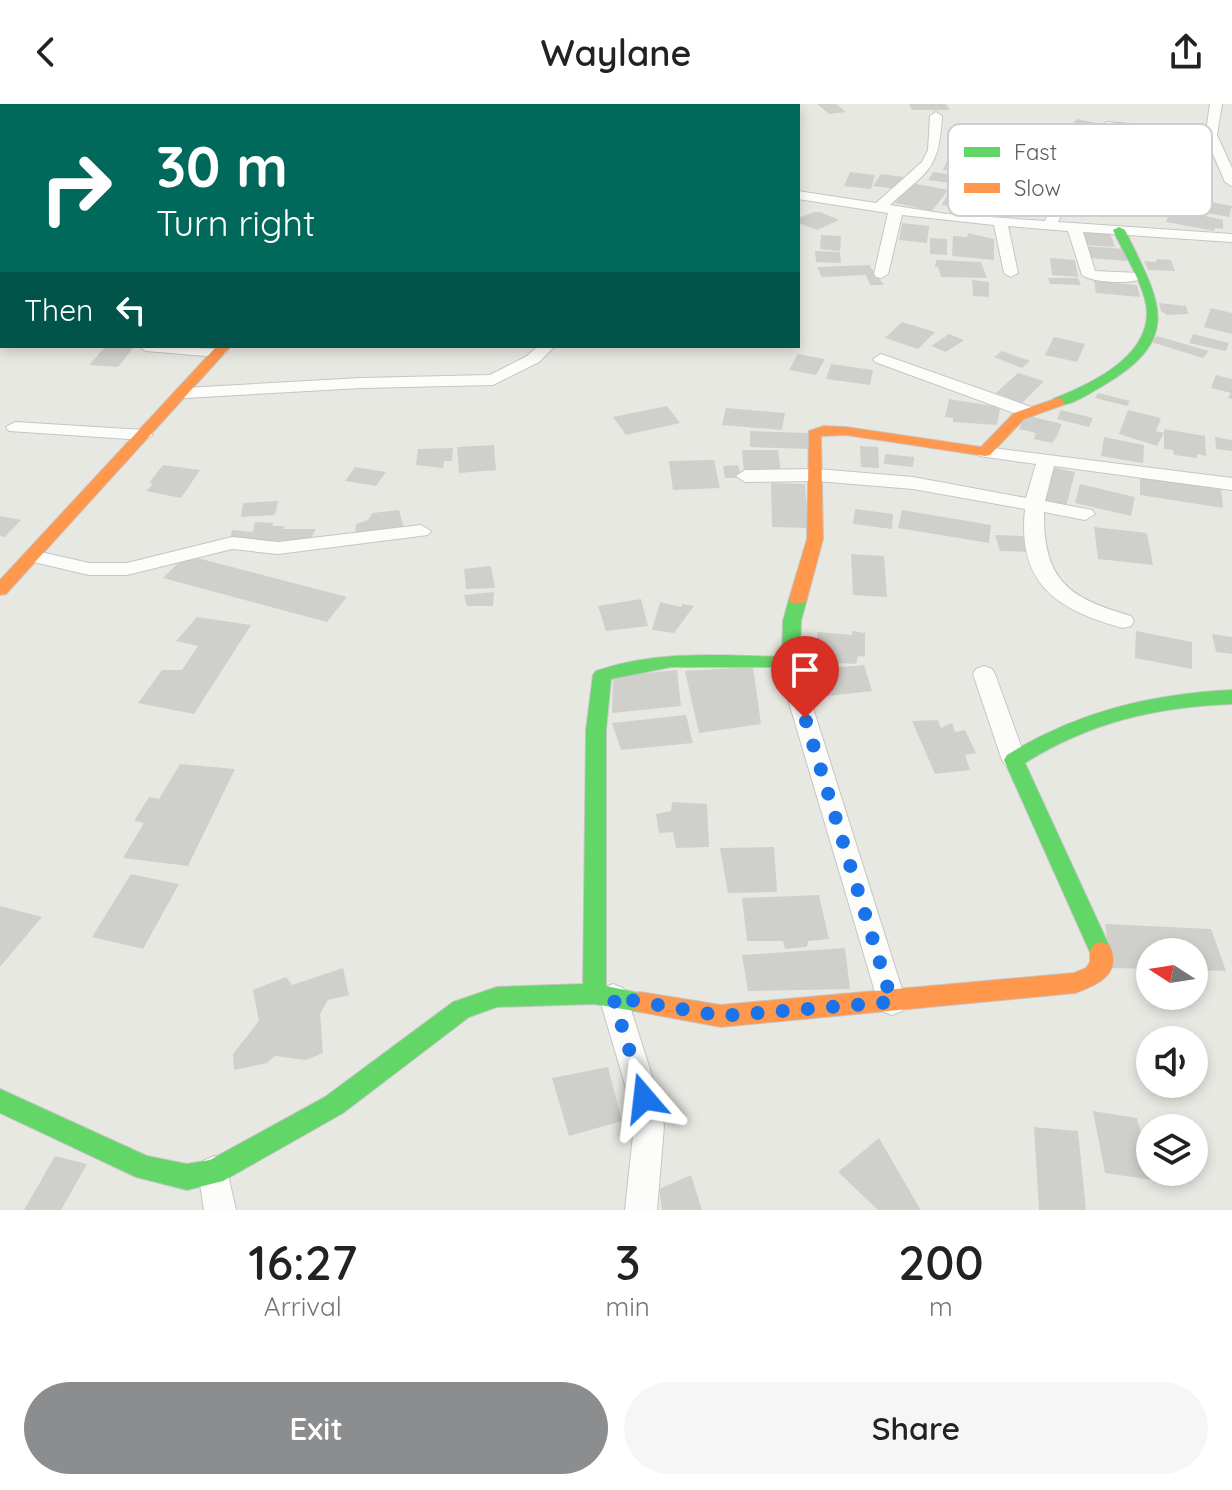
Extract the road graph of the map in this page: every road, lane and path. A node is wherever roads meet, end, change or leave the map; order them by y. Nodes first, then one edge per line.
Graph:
1 (732, 104) edge
2 (762, 104) edge
3 (1216, 104) edge
4 (936, 116) dead end
5 (1212, 129) edge
6 (1212, 137) edge
7 (1232, 182) edge
8 (800, 195) edge
9 (888, 208) junction
10 (948, 215) edge
11 (957, 216) edge
12 (1055, 216) edge
13 (1000, 221) junction
14 (1050, 224) junction
15 (1074, 226) junction
16 (1119, 230) junction
17 (1232, 238) edge
18 (1011, 273) dead end
19 (881, 274) dead end
20 (1139, 277) junction
21 (197, 348) edge
22 (545, 348) edge
23 (222, 349) edge
24 (881, 359) dead end
25 (185, 393) junction
26 (1028, 412) junction
27 (15, 427) dead end
28 (144, 435) junction
29 (985, 452) junction
30 (1047, 460) junction
31 (817, 475) junction
32 (745, 476) dead end
33 (1232, 484) edge
34 (1034, 505) junction
35 (1085, 514) dead end
36 (421, 531) dead end
37 (32, 556) junction
38 (0, 590) edge
39 (1123, 621) dead end
40 (791, 663) junction
41 (984, 674) dead end
42 (1232, 697) edge
43 (1014, 760) junction
44 (604, 996) junction
45 (892, 1002) junction
46 (0, 1101) edge
47 (214, 1172) junction
48 (220, 1210) edge
49 (641, 1210) edge

1 - 2 street
3 - 5 street
4 - 9 street
6 - 7 street
8 - 9 street
9 - 10 street
9 - 19 street
11 - 13 street
12 - 14 street
13 - 14 street
13 - 18 street
14 - 15 street
15 - 16 street
15 - 20 street
16 - 17 street
16 - 20 street
20 - 26 street
21 - 23 street
22 - 25 street
23 - 25 street
24 - 26 street
25 - 28 street
26 - 29 street
27 - 28 street
28 - 37 street
29 - 30 street
29 - 31 street
30 - 33 street
30 - 34 street
31 - 32 street
31 - 34 street
31 - 40 street
34 - 35 street
34 - 39 street
36 - 37 street
37 - 38 street
40 - 44 street
40 - 45 street
41 - 43 street
42 - 43 street
43 - 45 street
44 - 45 street
44 - 47 street
44 - 49 street
46 - 47 street
47 - 48 street

